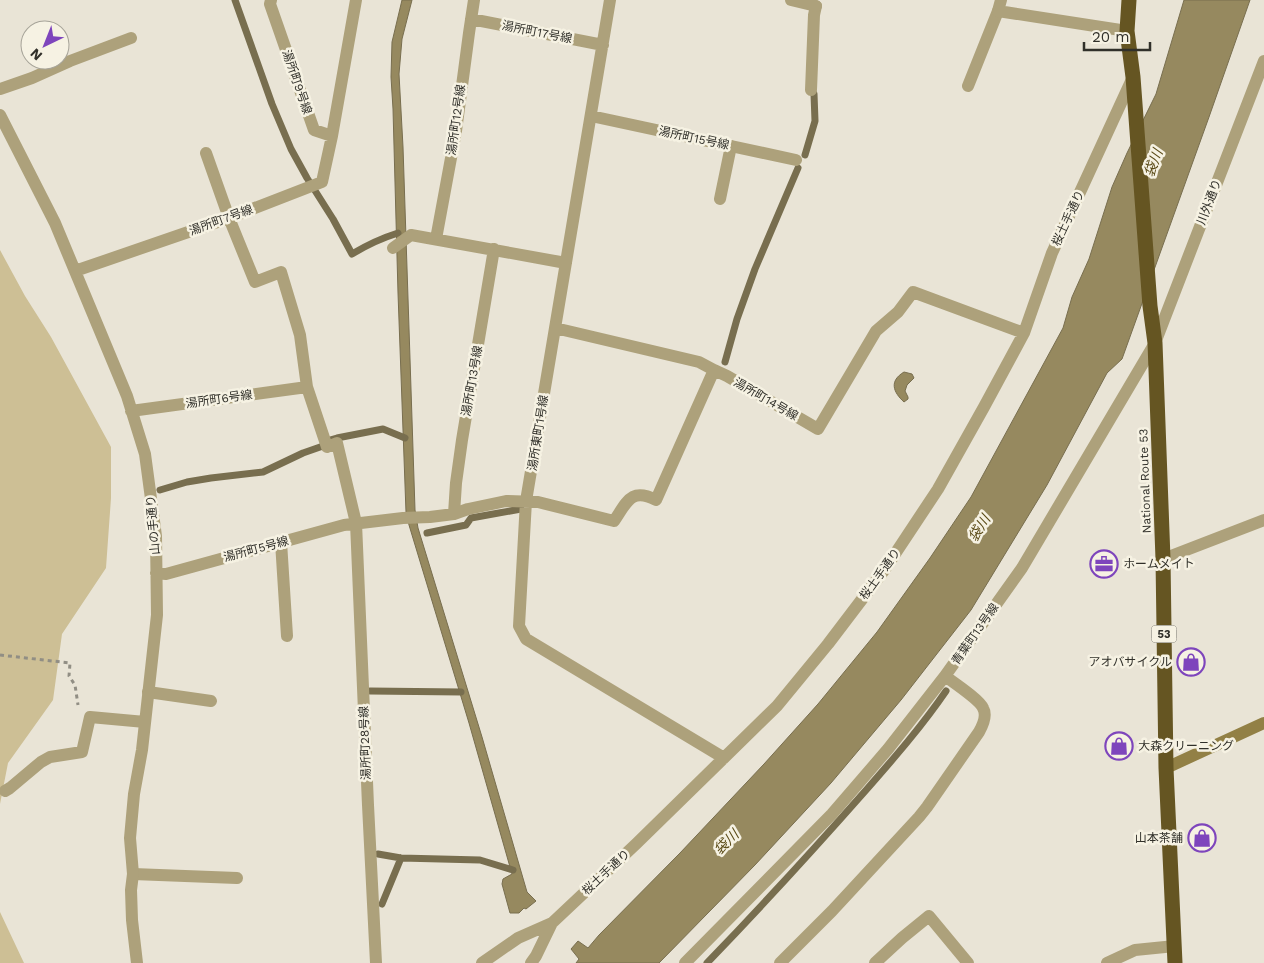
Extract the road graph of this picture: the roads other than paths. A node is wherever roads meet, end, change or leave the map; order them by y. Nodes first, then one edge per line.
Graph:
1 (271, 0) edge
2 (356, 0) edge
3 (474, 0) edge
4 (610, 0) edge
5 (791, 0) edge
6 (1129, 0) edge
7 (999, 5) edge
8 (471, 19) junction
9 (1126, 31) junction
10 (131, 38) dead end
11 (603, 45) junction
12 (1264, 61) edge
13 (1133, 76) junction
14 (968, 86) dead end
15 (0, 89) edge
16 (1259, 89) edge
17 (811, 90) dead end
18 (0, 115) edge
19 (591, 116) junction
20 (332, 136) junction
21 (731, 146) junction
22 (206, 153) dead end
23 (796, 160) dead end
24 (720, 199) dead end
25 (228, 218) junction
26 (436, 239) junction
27 (393, 248) dead end
28 (494, 249) junction
29 (566, 263) junction
30 (75, 271) junction
31 (555, 328) junction
32 (1024, 333) junction
33 (1155, 343) junction
34 (714, 370) junction
35 (307, 387) junction
36 (131, 411) junction
37 (526, 501) junction
38 (454, 514) junction
39 (1264, 520) edge
40 (356, 523) junction
41 (281, 542) junction
42 (1163, 559) junction
43 (156, 573) junction
44 (287, 636) dead end
45 (945, 676) junction
46 (148, 692) junction
47 (211, 700) dead end
48 (145, 722) junction
49 (1264, 723) edge
50 (724, 758) junction
51 (1166, 768) junction
52 (5, 790) dead end
53 (133, 874) junction
54 (237, 878) dead end
55 (552, 923) junction
56 (1175, 946) junction
57 (137, 963) edge
58 (376, 963) edge
59 (482, 963) edge
60 (531, 963) edge
61 (686, 963) edge
62 (780, 963) edge
63 (875, 963) edge
64 (968, 963) edge
65 (1107, 963) edge
66 (1175, 963) edge

1 - 20 street, 湯所町9号線
2 - 20 street
3 - 8 street, 湯所町12号線
4 - 11 street, 湯所東町1号線
5 - 17 street
6 - 9 highway, National Route 53 / 53
7 - 9 street
7 - 14 street
8 - 11 street, 湯所町17号線
8 - 26 street, 湯所町12号線
9 - 13 highway, National Route 53 / 53
10 - 15 street
11 - 19 street, 湯所東町1号線
12 - 16 street, 川外通り
13 - 32 street, 桜土手通り
13 - 33 highway, National Route 53 / 53
16 - 33 street, 川外通り
18 - 30 street, 山の手通り
19 - 21 street, 湯所町15号線
19 - 29 street, 湯所東町1号線
20 - 25 street, 湯所町7号線
21 - 23 street, 湯所町15号線
21 - 24 street
22 - 25 street
25 - 30 street, 湯所町7号線
25 - 35 street
26 - 27 street
26 - 28 street
28 - 29 street
28 - 38 street, 湯所町13号線
29 - 31 street, 湯所東町1号線
30 - 36 street, 山の手通り
31 - 34 street
31 - 37 street, 湯所東町1号線
32 - 34 street, 湯所町14号線
32 - 50 street, 桜土手通り
33 - 42 highway, National Route 53 / 53
33 - 45 street, 青葉町13号線
34 - 37 street
35 - 36 street, 湯所町6号線
35 - 40 street, 湯所町28号線
36 - 43 street, 山の手通り
37 - 38 street, 湯所町5号線
37 - 50 street, 湯所東町1号線
38 - 40 street, 湯所町5号線
39 - 42 street
40 - 41 street, 湯所町5号線
40 - 58 street, 湯所町28号線
41 - 43 street, 湯所町5号線
41 - 44 street
42 - 51 highway, National Route 53 / 53
43 - 46 street, 山の手通り
45 - 61 street
45 - 62 street, 青葉町13号線
46 - 47 street
46 - 48 street, 山の手通り
48 - 52 street
48 - 53 street, 山の手通り
49 - 51 street
50 - 55 street, 桜土手通り
51 - 56 highway, National Route 53 / 53
53 - 54 street
53 - 57 street, 山の手通り
55 - 59 street, 桜土手通り
55 - 60 street
56 - 65 street
56 - 66 highway, National Route 53 / 53
63 - 64 street

